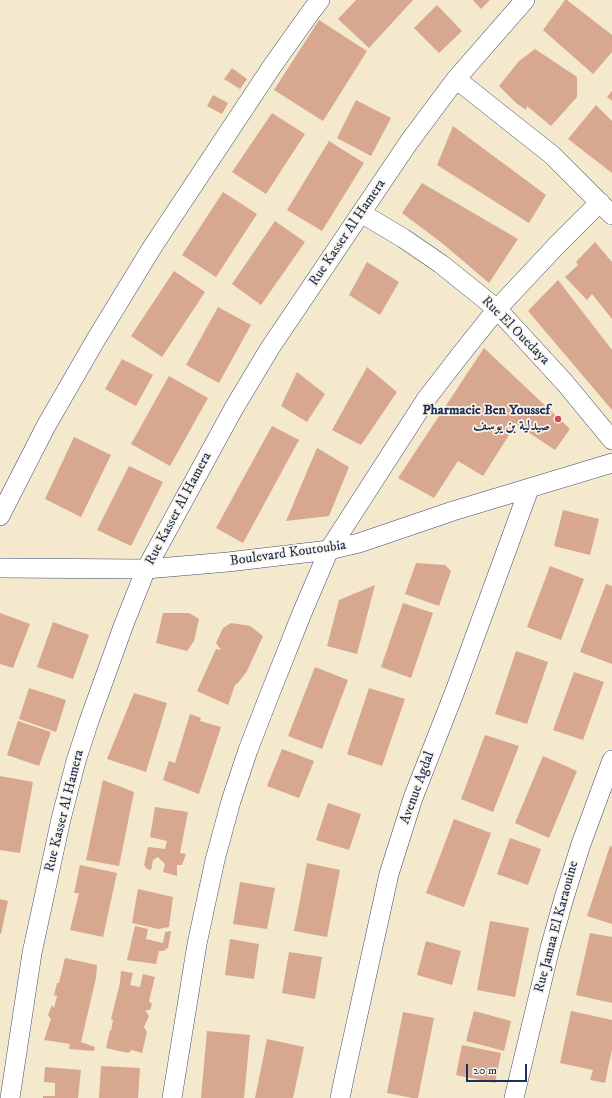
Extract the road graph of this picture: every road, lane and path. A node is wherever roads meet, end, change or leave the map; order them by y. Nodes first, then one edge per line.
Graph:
1 (320, 0) edge
2 (525, 0) edge
3 (456, 79) junction
4 (606, 208) edge
5 (361, 213) junction
6 (497, 308) junction
7 (612, 440) edge
8 (612, 463) edge
9 (529, 489) junction
10 (0, 516) edge
11 (329, 550) junction
12 (0, 568) edge
13 (146, 569) junction
14 (612, 760) edge
15 (10, 1098) edge
16 (172, 1098) edge
17 (340, 1098) edge
18 (514, 1098) edge

1 - 10 street
2 - 3 street, Rue Kasser Al Hamera
3 - 4 street
3 - 5 street, Rue Kasser Al Hamera
4 - 6 street
5 - 6 street, Rue El Ouedaya
5 - 13 street, Rue Kasser Al Hamera
6 - 7 street, Rue El Ouedaya
6 - 11 street
8 - 9 street, Boulevard Koutoubia
9 - 11 street, Boulevard Koutoubia
9 - 17 street, Avenue Agdal
11 - 13 street, Boulevard Koutoubia
11 - 16 street
12 - 13 street, Boulevard Koutoubia
13 - 15 street, Rue Kasser Al Hamera
14 - 18 street, Rue Jamaa El Karaouine

